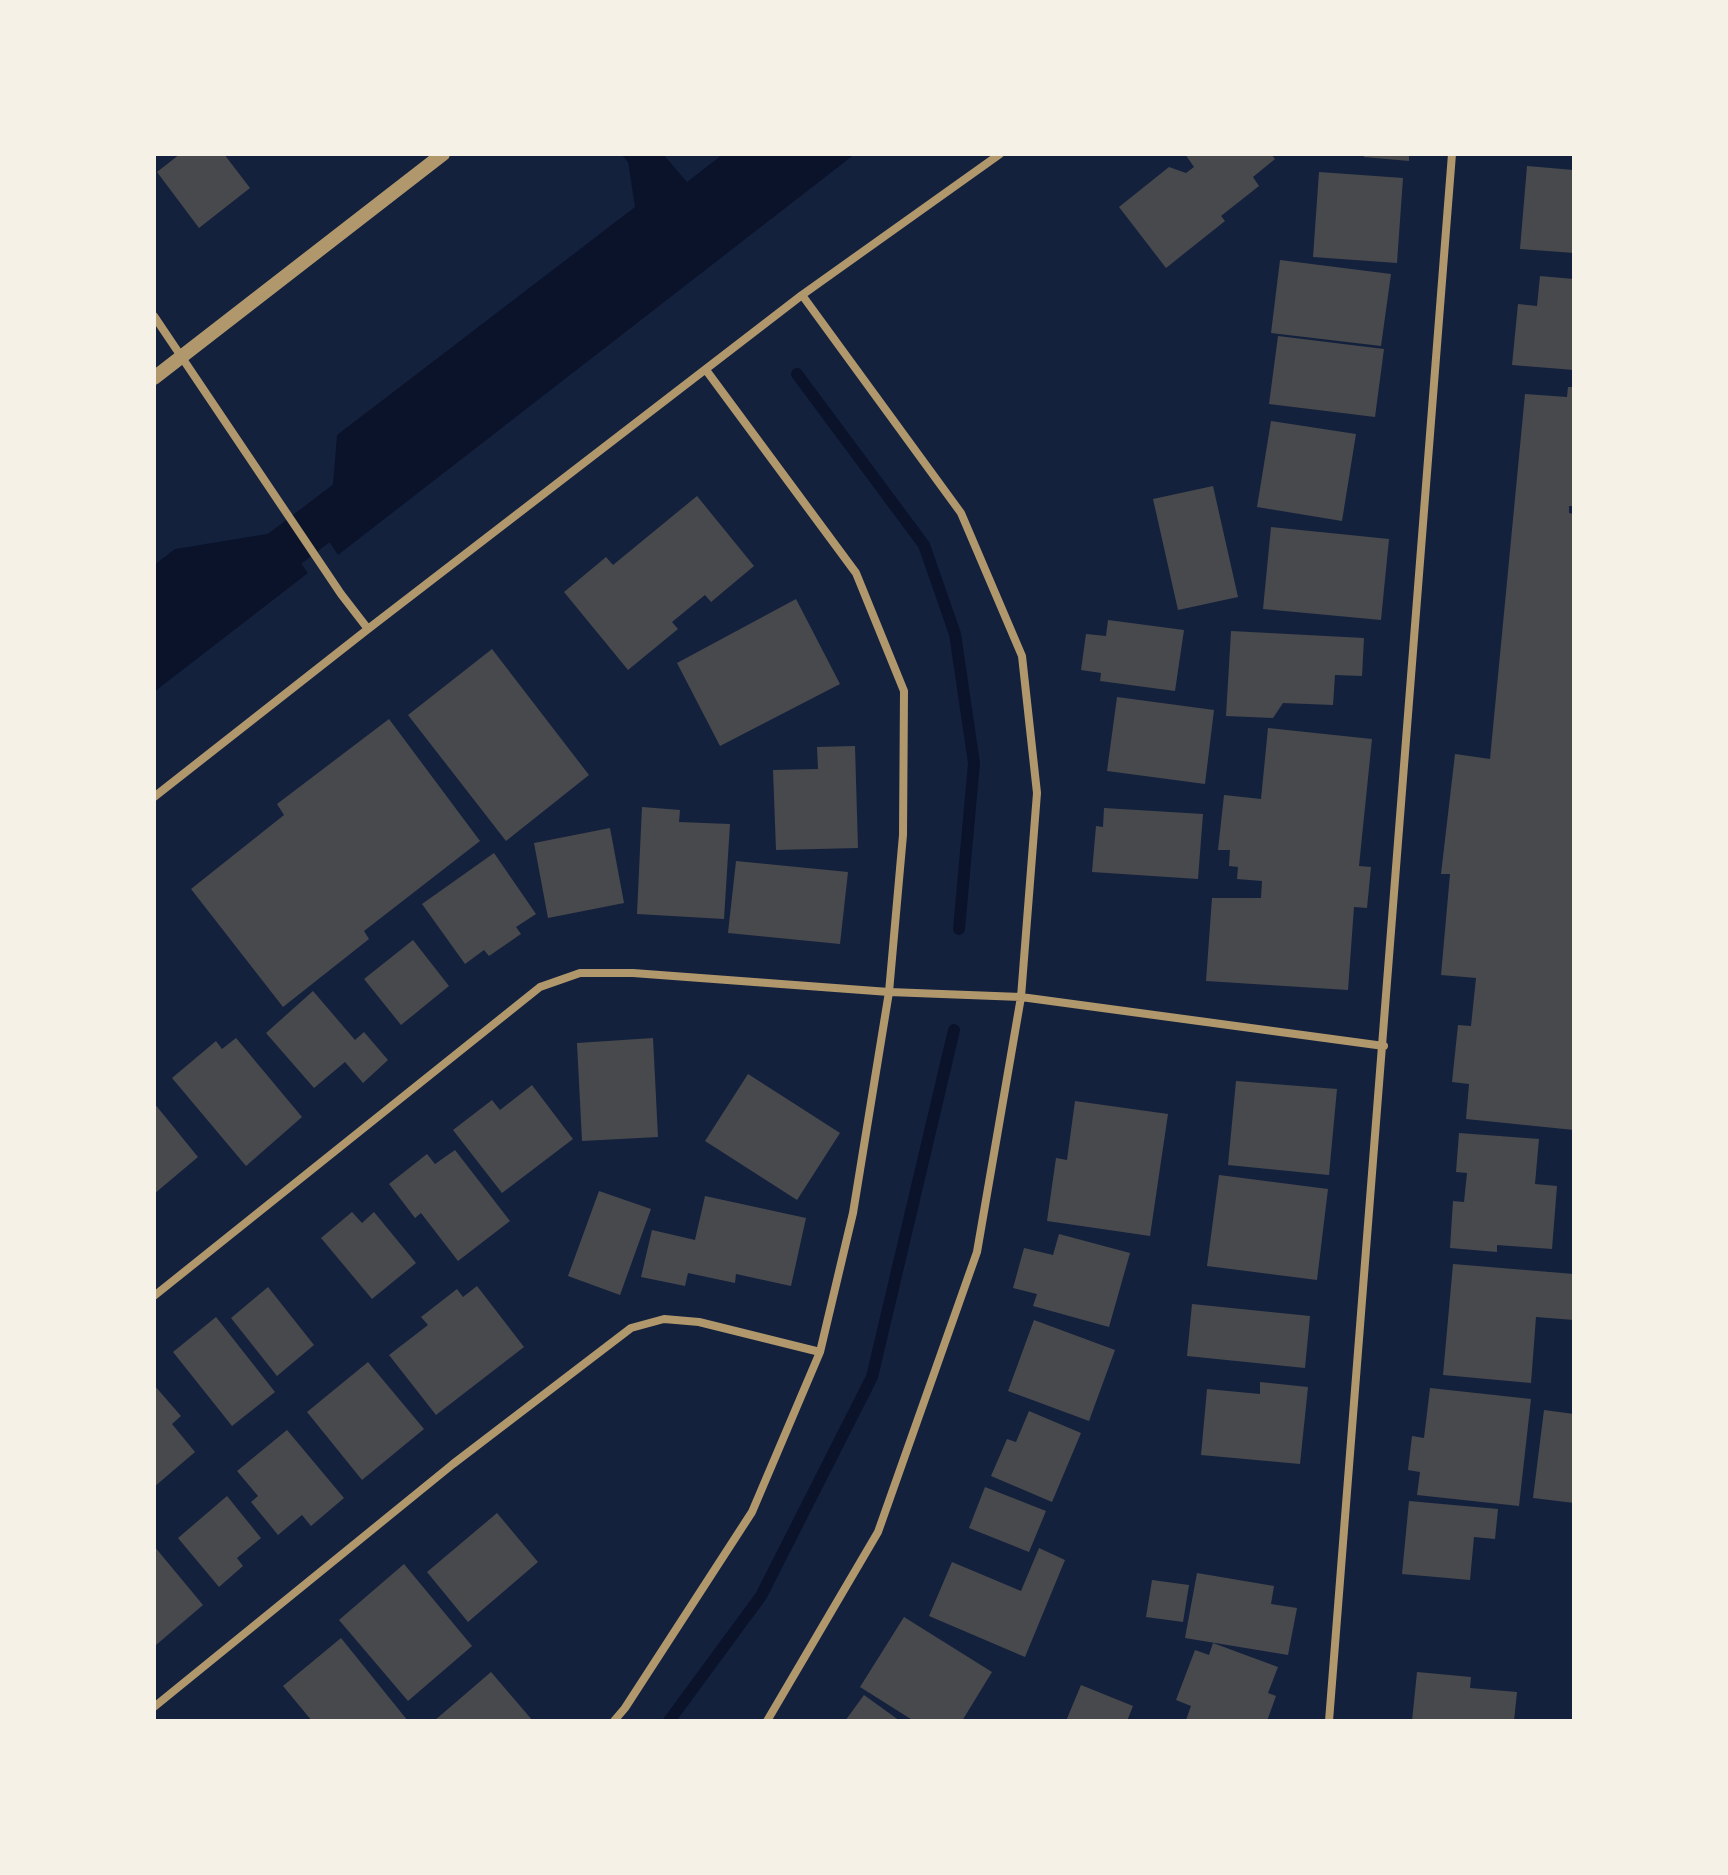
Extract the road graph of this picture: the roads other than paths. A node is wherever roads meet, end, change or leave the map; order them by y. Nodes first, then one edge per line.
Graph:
1 (443, 154) edge
2 (1000, 154) edge
3 (1452, 154) edge
4 (802, 295) junction
5 (154, 316) edge
6 (182, 356) junction
7 (706, 370) junction
8 (154, 378) edge
9 (368, 629) junction
10 (154, 797) edge
11 (889, 992) junction
12 (1021, 997) junction
13 (1384, 1046) junction
14 (154, 1296) edge
15 (820, 1352) junction
16 (154, 1707) edge
17 (614, 1721) edge
18 (767, 1721) edge
19 (1329, 1721) edge

1 - 6 street
2 - 4 street
3 - 13 street
4 - 7 street
4 - 12 street
5 - 6 street
6 - 8 street
6 - 9 street
7 - 9 street
7 - 11 street
9 - 10 street
11 - 12 street
11 - 14 street
11 - 15 street
12 - 13 street
12 - 18 street
13 - 19 street
15 - 16 street
15 - 17 street

